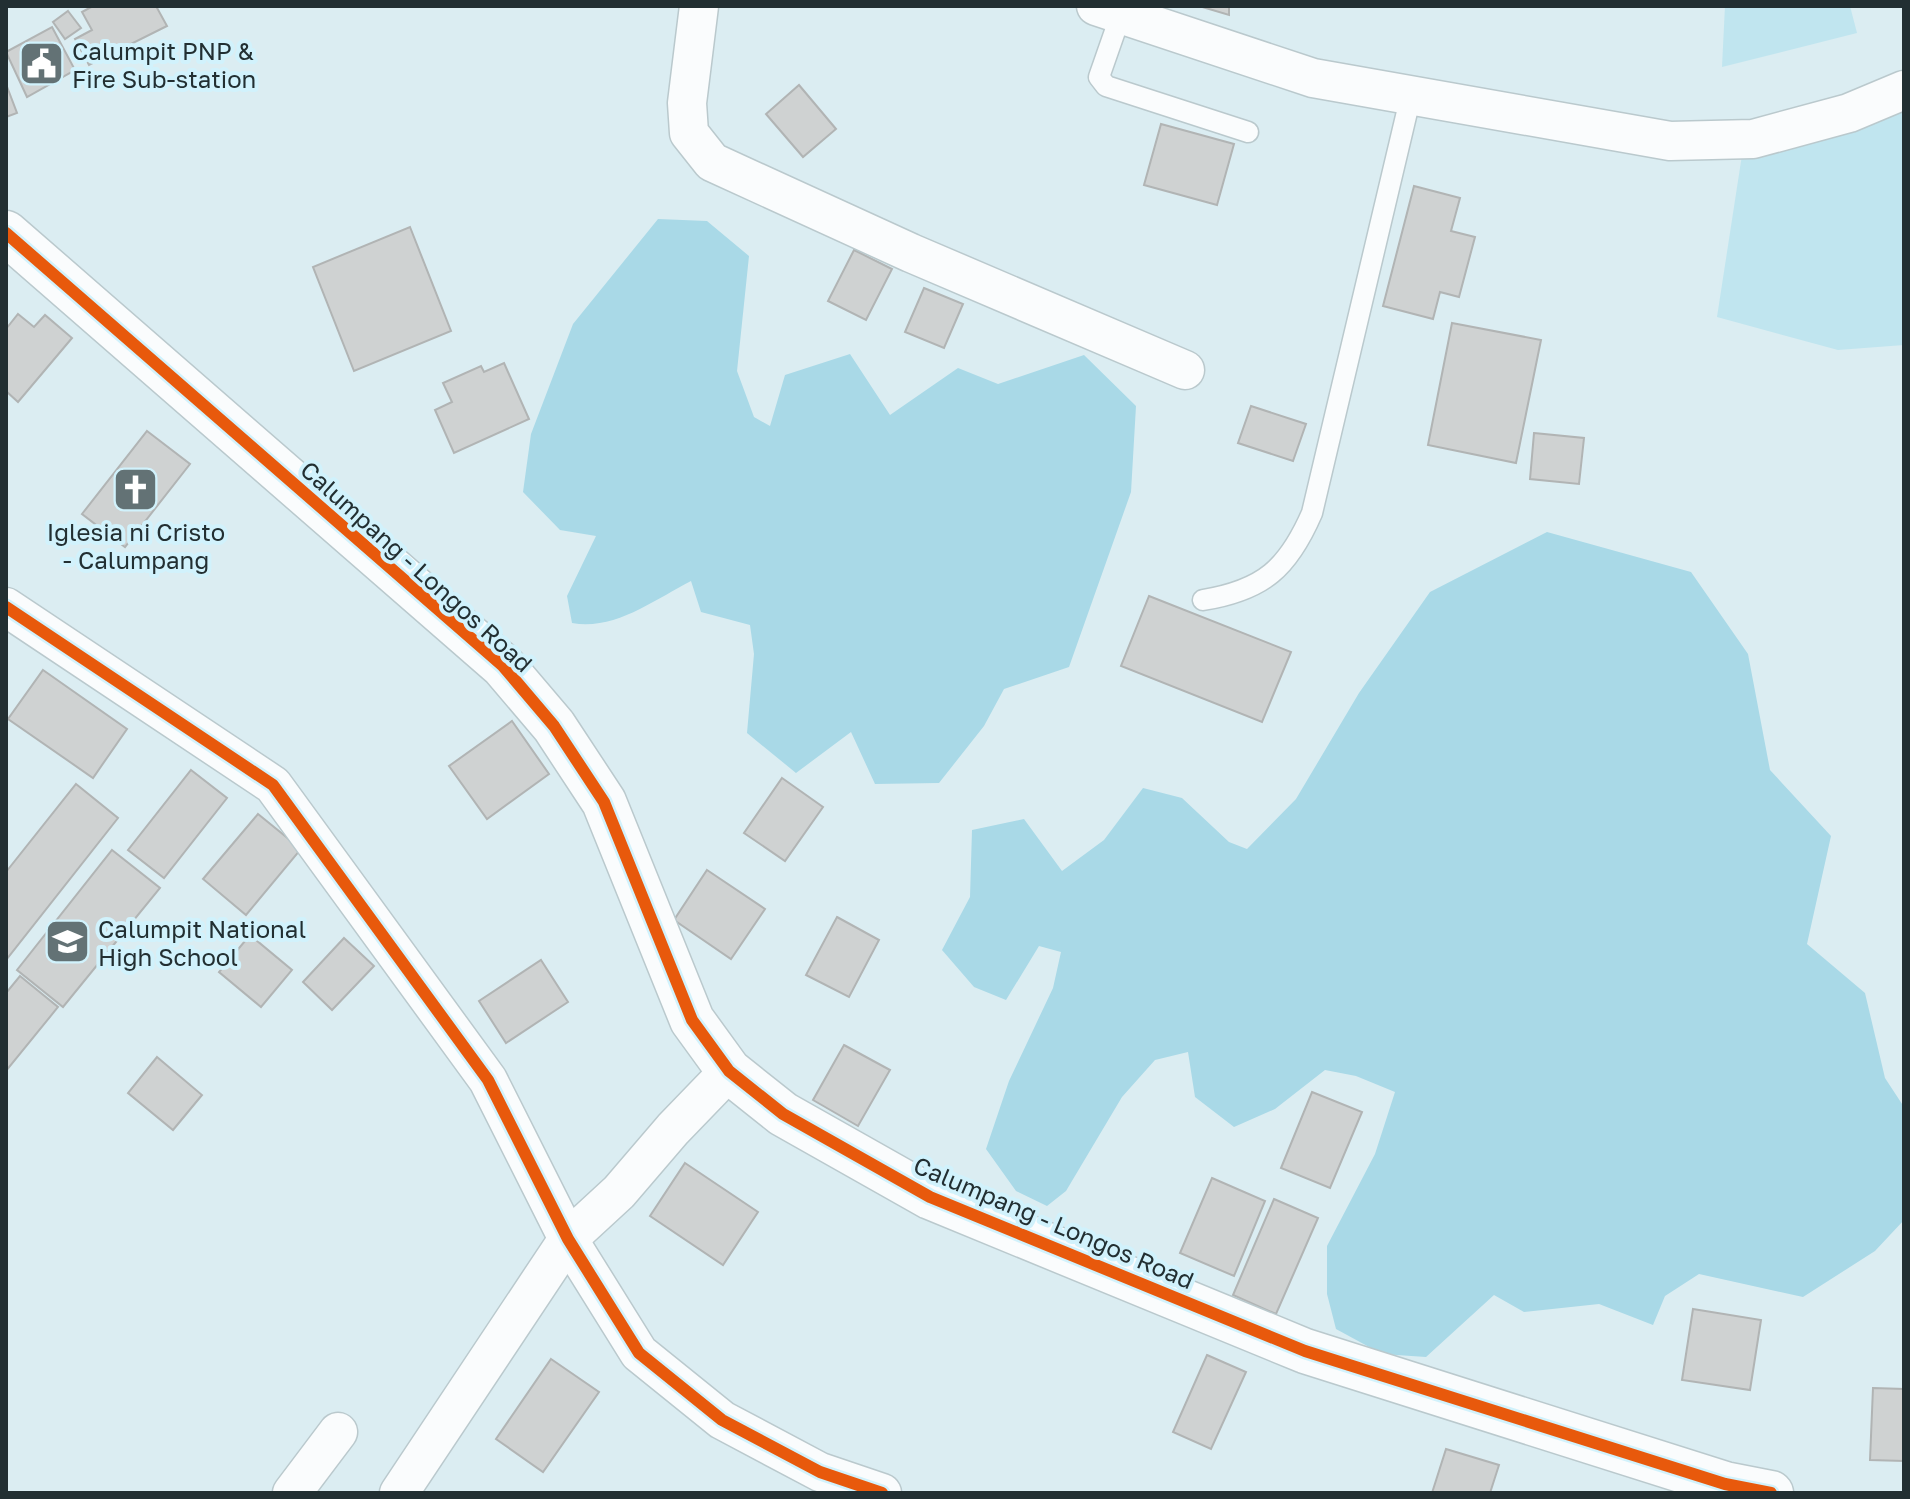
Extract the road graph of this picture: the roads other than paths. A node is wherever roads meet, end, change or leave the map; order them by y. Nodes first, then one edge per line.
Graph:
1 (699, 6) edge
2 (1108, 10) edge
3 (1904, 90) edge
4 (1411, 95) junction
5 (1248, 132) dead end
6 (6, 233) edge
7 (1185, 370) dead end
8 (1203, 600) dead end
9 (6, 607) edge
10 (729, 1071) junction
11 (568, 1239) junction
12 (338, 1432) dead end
13 (292, 1493) edge
14 (399, 1493) edge
15 (882, 1493) edge
16 (1771, 1493) edge

1 - 7 street
2 - 4 street
2 - 5 lane
3 - 4 street
4 - 8 lane
6 - 10 street, Calumpang - Longos Road
9 - 11 street
10 - 11 street
10 - 16 street, Calumpang - Longos Road
11 - 14 street
11 - 15 street
12 - 13 street

